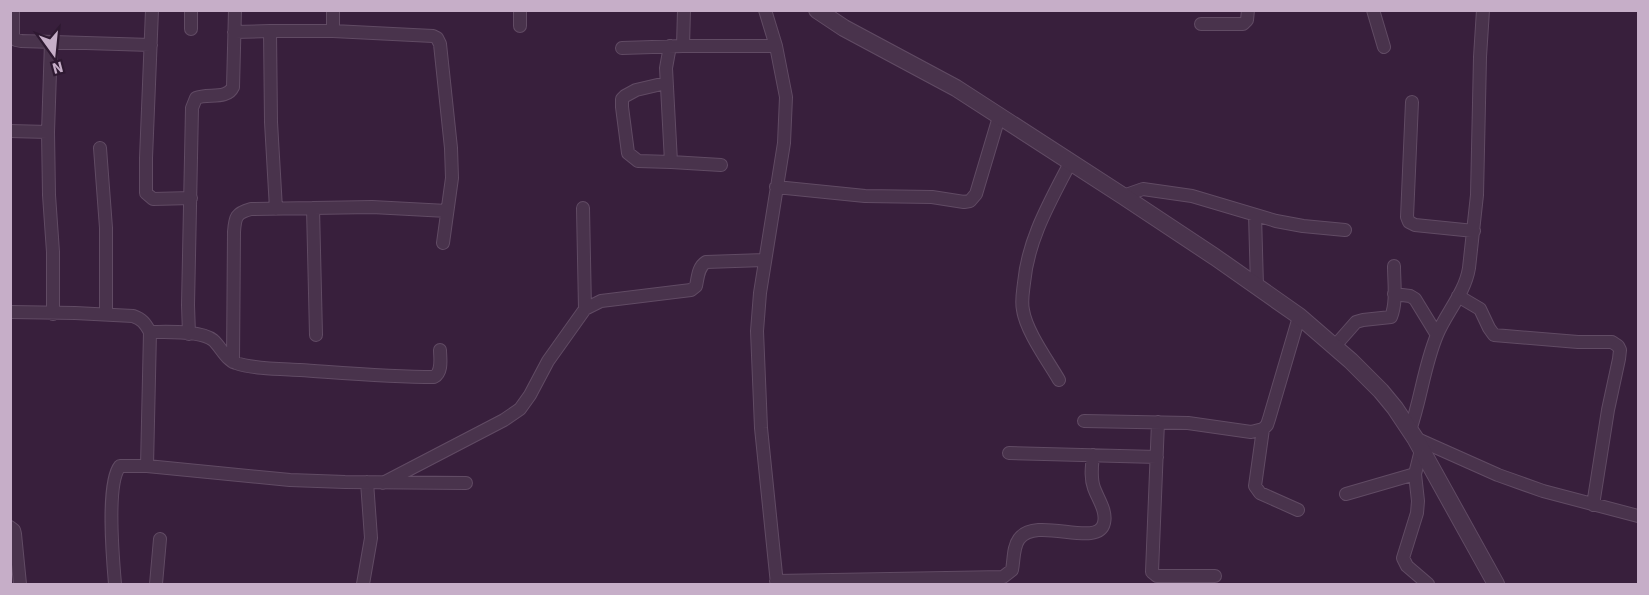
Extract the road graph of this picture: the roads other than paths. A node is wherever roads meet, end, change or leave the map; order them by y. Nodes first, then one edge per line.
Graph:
1 (13, 10) edge
2 (152, 10) edge
3 (191, 10) edge
4 (235, 10) edge
5 (333, 10) edge
6 (520, 10) edge
7 (684, 10) edge
8 (765, 10) edge
9 (817, 10) edge
10 (1248, 10) edge
11 (1373, 10) edge
12 (1483, 10) edge
13 (1200, 24) dead end
14 (520, 26) dead end
15 (191, 29) dead end
16 (270, 31) junction
17 (333, 31) junction
18 (234, 32) junction
19 (51, 42) junction
20 (151, 45) junction
21 (670, 46) junction
22 (683, 46) junction
23 (776, 46) junction
24 (1384, 47) dead end
25 (622, 48) dead end
26 (666, 83) junction
27 (1412, 102) dead end
28 (999, 117) junction
29 (10, 131) edge
30 (48, 132) junction
31 (100, 148) dead end
32 (671, 162) junction
33 (1070, 163) junction
34 (721, 165) dead end
35 (776, 187) junction
36 (1123, 196) junction
37 (191, 198) junction
38 (313, 208) junction
39 (583, 208) dead end
40 (276, 209) junction
41 (447, 212) junction
42 (1255, 215) junction
43 (1346, 230) dead end
44 (1474, 231) junction
45 (443, 243) dead end
46 (765, 260) junction
47 (1394, 266) dead end
48 (1257, 286) junction
49 (1394, 294) junction
50 (1458, 297) junction
51 (585, 309) junction
52 (10, 312) edge
53 (53, 314) junction
54 (106, 314) junction
55 (1299, 317) junction
56 (150, 332) junction
57 (189, 333) junction
58 (316, 334) dead end
59 (1437, 335) junction
60 (1334, 347) junction
61 (440, 350) dead end
62 (233, 362) junction
63 (1059, 380) dead end
64 (1084, 421) dead end
65 (1158, 422) junction
66 (1263, 429) junction
67 (1415, 439) junction
68 (1009, 453) dead end
69 (1094, 455) junction
70 (1156, 457) junction
71 (147, 466) junction
72 (1415, 474) junction
73 (368, 482) junction
74 (383, 483) junction
75 (466, 483) dead end
76 (1346, 494) dead end
77 (1593, 505) junction
78 (1298, 510) dead end
79 (1638, 512) edge
80 (10, 527) edge
81 (160, 539) dead end
82 (1215, 576) dead end
83 (777, 583) edge
84 (20, 585) edge
85 (115, 585) edge
86 (156, 585) edge
87 (363, 585) edge
88 (1428, 585) edge
89 (1496, 585) edge

1 - 19 street
2 - 20 street
3 - 15 street
4 - 18 street
5 - 17 street
6 - 14 street
7 - 22 street
8 - 23 street
9 - 28 street
10 - 13 street
11 - 24 street
12 - 44 street
16 - 17 street
16 - 18 street
16 - 40 street
17 - 41 street
18 - 37 street
19 - 20 street
19 - 30 street
20 - 37 street
21 - 22 street
21 - 25 street
21 - 26 street
22 - 23 street
23 - 35 street
26 - 32 street
26 - 32 street
27 - 44 street
28 - 33 street
28 - 35 street
29 - 30 street
30 - 53 street
31 - 54 street
32 - 34 street
33 - 36 street
33 - 63 street
35 - 46 street
36 - 42 street
36 - 48 street
37 - 57 street
38 - 40 street
38 - 41 street
38 - 58 street
39 - 51 street
40 - 62 street
41 - 45 street
42 - 43 street
42 - 48 street
44 - 50 street
46 - 51 street
46 - 83 street
47 - 49 street
48 - 55 street
49 - 59 street
49 - 60 street
50 - 59 street
50 - 77 street
51 - 74 street
52 - 53 street
53 - 54 street
54 - 56 street
55 - 60 street
55 - 66 street
56 - 57 street
56 - 71 street
57 - 62 street
59 - 67 street
60 - 67 street
61 - 62 street
64 - 65 street
65 - 66 street
65 - 70 street
66 - 78 street
67 - 72 street
67 - 77 street
67 - 89 street
68 - 69 street
69 - 70 street
69 - 83 street
70 - 82 street
71 - 73 street
71 - 85 street
72 - 76 street
72 - 88 street
73 - 74 street
73 - 87 street
74 - 75 street
77 - 79 street
80 - 84 street
81 - 86 street

